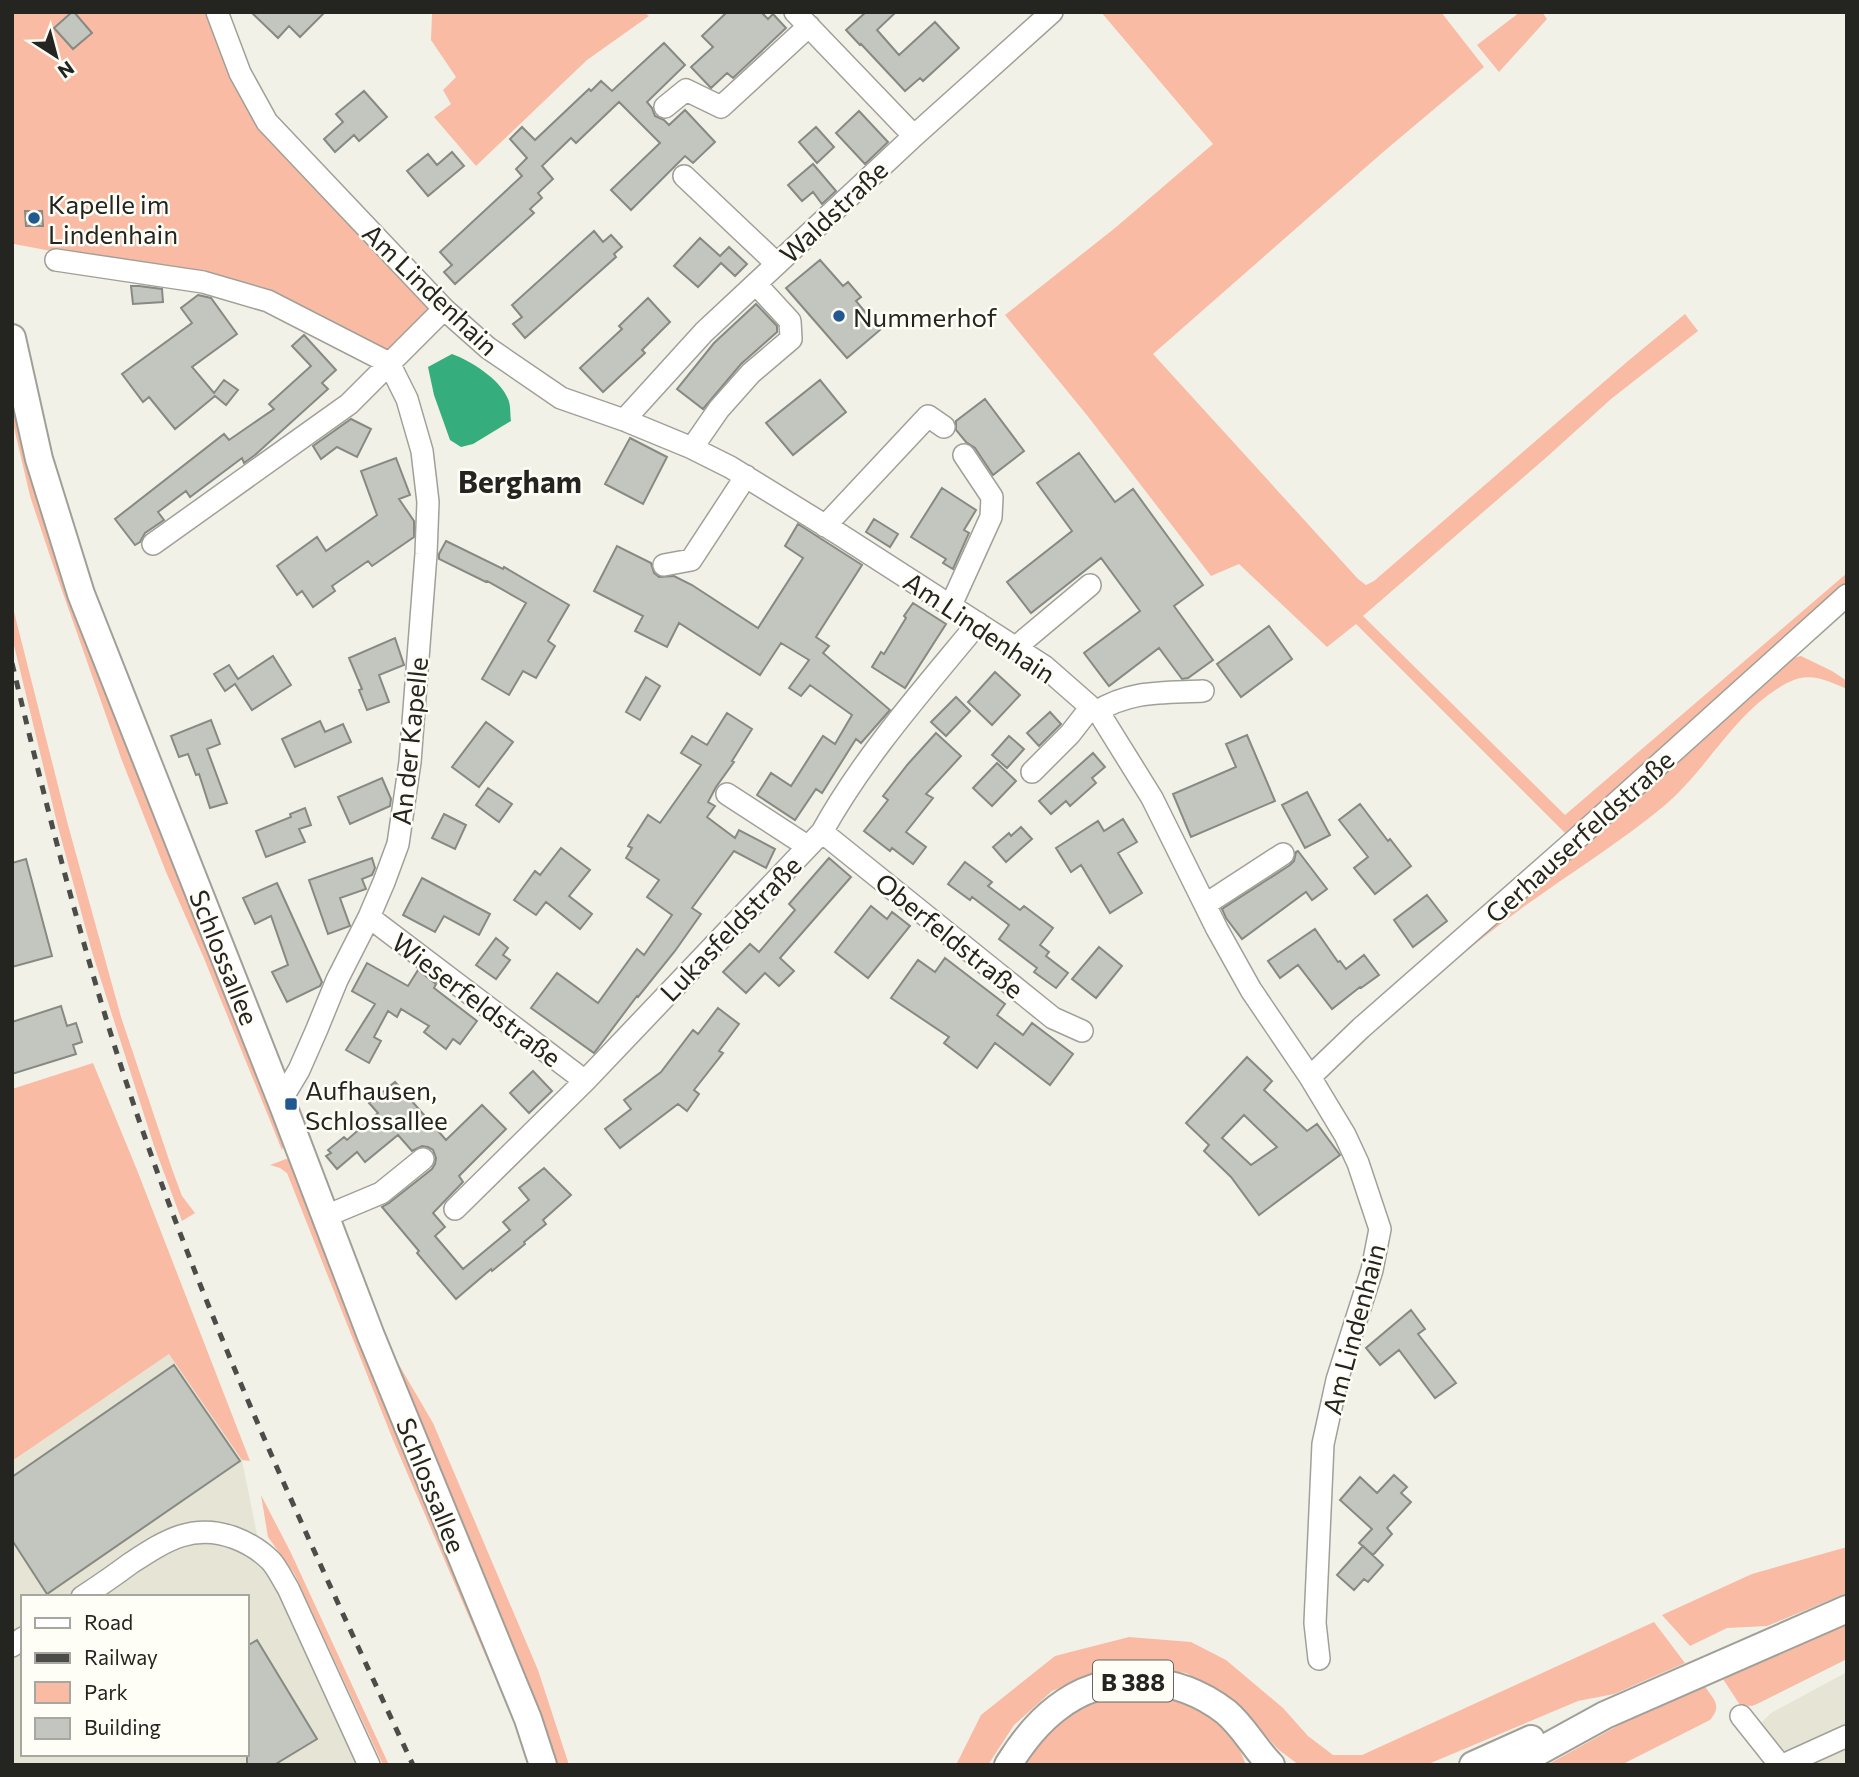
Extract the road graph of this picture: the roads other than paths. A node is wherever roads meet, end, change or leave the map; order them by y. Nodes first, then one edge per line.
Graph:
1 (217, 12) edge
2 (1052, 12) edge
3 (802, 19) edge
4 (665, 107) dead end
5 (914, 136) junction
6 (684, 176) dead end
7 (56, 260) dead end
8 (777, 264) junction
9 (756, 284) junction
10 (444, 309) junction
11 (12, 338) edge
12 (389, 363) junction
13 (624, 420) junction
14 (944, 427) dead end
15 (692, 448) junction
16 (964, 455) dead end
17 (746, 476) junction
18 (825, 526) junction
19 (153, 544) dead end
20 (664, 565) dead end
21 (1090, 585) dead end
22 (1847, 596) edge
23 (951, 606) junction
24 (978, 623) junction
25 (1016, 648) junction
26 (1203, 691) dead end
27 (1093, 709) junction
28 (1032, 772) dead end
29 (727, 794) dead end
30 (815, 839) junction
31 (1283, 853) dead end
32 (1206, 904) junction
33 (369, 917) junction
34 (1082, 1031) dead end
35 (1310, 1077) junction
36 (584, 1081) junction
37 (281, 1100) junction
38 (423, 1158) dead end
39 (455, 1209) dead end
40 (326, 1216) junction
41 (85, 1595) edge
42 (1847, 1609) edge
43 (1319, 1659) dead end
44 (1605, 1715) junction
45 (1741, 1716) dead end
46 (1847, 1736) edge
47 (1265, 1762) edge
48 (369, 1765) edge
49 (543, 1765) edge
50 (1008, 1765) edge
51 (1473, 1765) edge
52 (1512, 1765) edge
53 (1781, 1765) edge

1 - 10 street, Am Lindenhain
2 - 5 street, Waldstraße
3 - 4 street
3 - 5 street
5 - 8 street, Waldstraße
6 - 8 street
7 - 12 street
8 - 9 street, Waldstraße
9 - 13 street, Waldstraße
9 - 15 street
10 - 12 street
10 - 13 street, Am Lindenhain
11 - 37 main road, Schlossallee
12 - 19 street
12 - 33 street, An der Kapelle
13 - 15 street, Am Lindenhain
14 - 18 street
15 - 17 street, Am Lindenhain
16 - 23 street
17 - 18 street, Am Lindenhain
17 - 20 street
18 - 23 street, Am Lindenhain
21 - 25 street
22 - 35 street, Gerhauserfeldstraße
23 - 24 street, Am Lindenhain
24 - 25 street, Am Lindenhain
24 - 30 street, Lukasfeldstraße
25 - 27 street, Am Lindenhain
26 - 27 street
27 - 28 street
27 - 32 street, Am Lindenhain
29 - 30 street, Oberfeldstraße
30 - 34 street, Oberfeldstraße
30 - 36 street, Lukasfeldstraße
31 - 32 street
32 - 35 street, Am Lindenhain
33 - 36 street, Wieserfeldstraße
33 - 37 street, An der Kapelle
35 - 43 street, Am Lindenhain
36 - 39 street, Lukasfeldstraße
37 - 40 main road, Schlossallee
38 - 40 street
40 - 49 main road, Schlossallee
41 - 48 street
42 - 44 main road
44 - 51 main road
44 - 52 main road
45 - 53 street
46 - 53 street
47 - 50 main road, B 388

